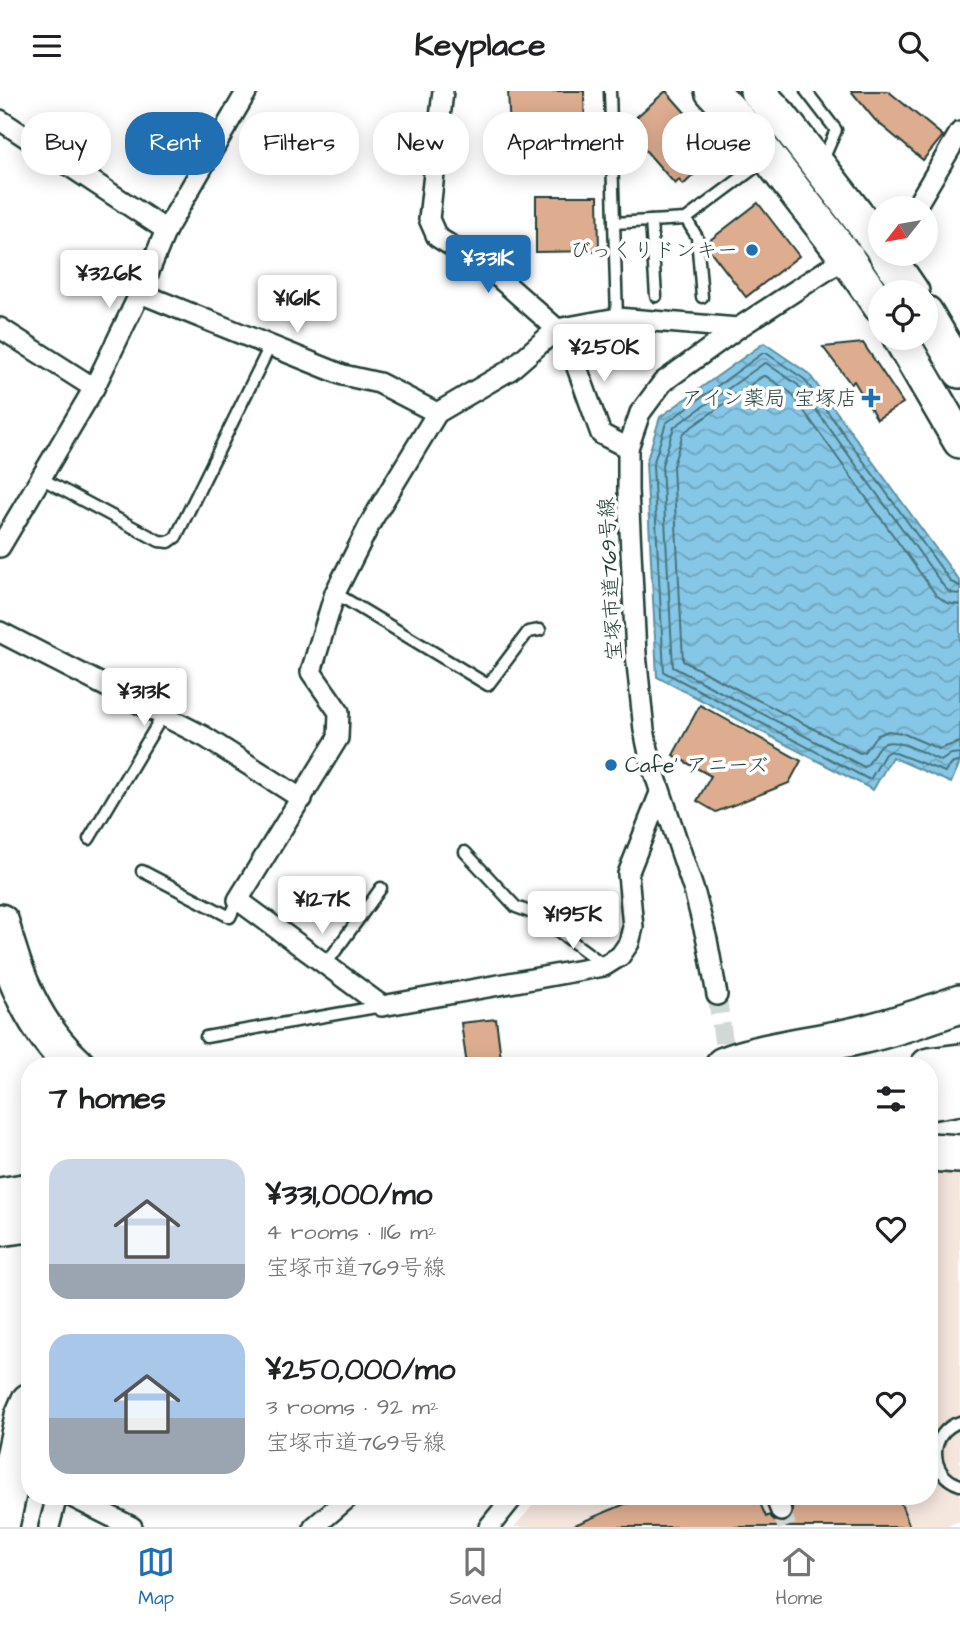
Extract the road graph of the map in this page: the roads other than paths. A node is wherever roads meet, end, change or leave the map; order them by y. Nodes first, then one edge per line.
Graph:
1 (247, 91) edge
2 (443, 91) edge
3 (610, 91) edge
4 (712, 91) edge
5 (806, 91) edge
6 (765, 96) edge
7 (611, 112) edge
8 (731, 112) edge
9 (0, 120) edge
10 (960, 132) edge
11 (775, 166) edge
12 (820, 167) junction
13 (612, 175) edge
14 (744, 175) edge
15 (922, 196) edge
16 (686, 219) junction
17 (651, 221) junction
18 (614, 223) junction
19 (868, 227) edge
20 (166, 230) junction
21 (868, 248) edge
22 (846, 257) junction
23 (868, 289) edge
24 (140, 293) junction
25 (656, 296) dead end
26 (702, 297) dead end
27 (617, 318) junction
28 (0, 328) edge
29 (563, 328) junction
30 (737, 328) junction
31 (940, 330) edge
32 (270, 346) junction
33 (907, 350) edge
34 (960, 371) edge
35 (94, 388) junction
36 (437, 413) junction
37 (960, 441) edge
38 (628, 448) junction
39 (48, 482) dead end
40 (0, 547) edge
41 (335, 593) junction
42 (540, 630) dead end
43 (0, 632) edge
44 (163, 715) junction
45 (660, 793) junction
46 (302, 799) junction
47 (89, 839) dead end
48 (465, 852) dead end
49 (142, 871) dead end
50 (381, 888) dead end
51 (238, 900) junction
52 (0, 923) edge
53 (326, 964) junction
54 (604, 966) junction
55 (717, 995) tunnel mouth
56 (960, 1004) edge
57 (382, 1006) junction
58 (206, 1037) dead end
59 (66, 1057) edge
60 (746, 1057) edge
61 (960, 1063) edge
62 (938, 1066) edge
63 (960, 1096) edge
64 (938, 1100) edge
65 (938, 1153) edge
66 (960, 1154) edge
67 (21, 1194) edge
68 (0, 1197) edge
69 (21, 1224) edge
70 (0, 1227) edge
71 (960, 1422) edge
72 (21, 1430) edge
73 (938, 1442) edge
74 (938, 1463) edge
75 (960, 1485) edge
76 (55, 1505) edge
77 (88, 1505) edge
78 (340, 1505) edge
79 (507, 1505) edge
80 (316, 1526) edge
81 (0, 1527) edge
82 (49, 1527) edge
83 (132, 1527) edge
84 (489, 1527) edge

1 - 20 street
2 - 29 street
3 - 7 lane
4 - 8 highway
5 - 12 lane
6 - 12 highway
9 - 20 street
10 - 15 street
11 - 22 highway
12 - 19 highway
13 - 18 lane
14 - 16 lane
16 - 17 lane
16 - 26 lane
17 - 18 lane
17 - 25 lane
18 - 27 lane
20 - 24 street
21 - 22 street, 宝塚市道769号線
22 - 23 highway
22 - 30 street, 宝塚市道769号線
24 - 32 street
24 - 35 street
27 - 29 street
27 - 30 street
28 - 35 street
29 - 36 street
29 - 38 street
30 - 38 street, 宝塚市道769号線
31 - 34 highway
32 - 36 street
32 - 39 lane
33 - 37 highway
35 - 40 street
36 - 41 street
38 - 45 street, 宝塚市道769号線
41 - 42 lane
41 - 46 street
43 - 44 street
44 - 46 street
44 - 47 lane
45 - 54 street
45 - 55 street, 宝塚市道769号線
46 - 51 street
48 - 54 lane
49 - 51 lane
50 - 53 lane
51 - 53 street
52 - 59 highway
53 - 57 street
54 - 57 street
56 - 60 highway
57 - 58 lane
61 - 62 highway
63 - 64 highway
65 - 66 highway
67 - 68 highway
69 - 70 highway
71 - 73 lane
72 - 81 highway
74 - 75 lane
76 - 82 street
77 - 83 street
78 - 80 street
79 - 84 street

